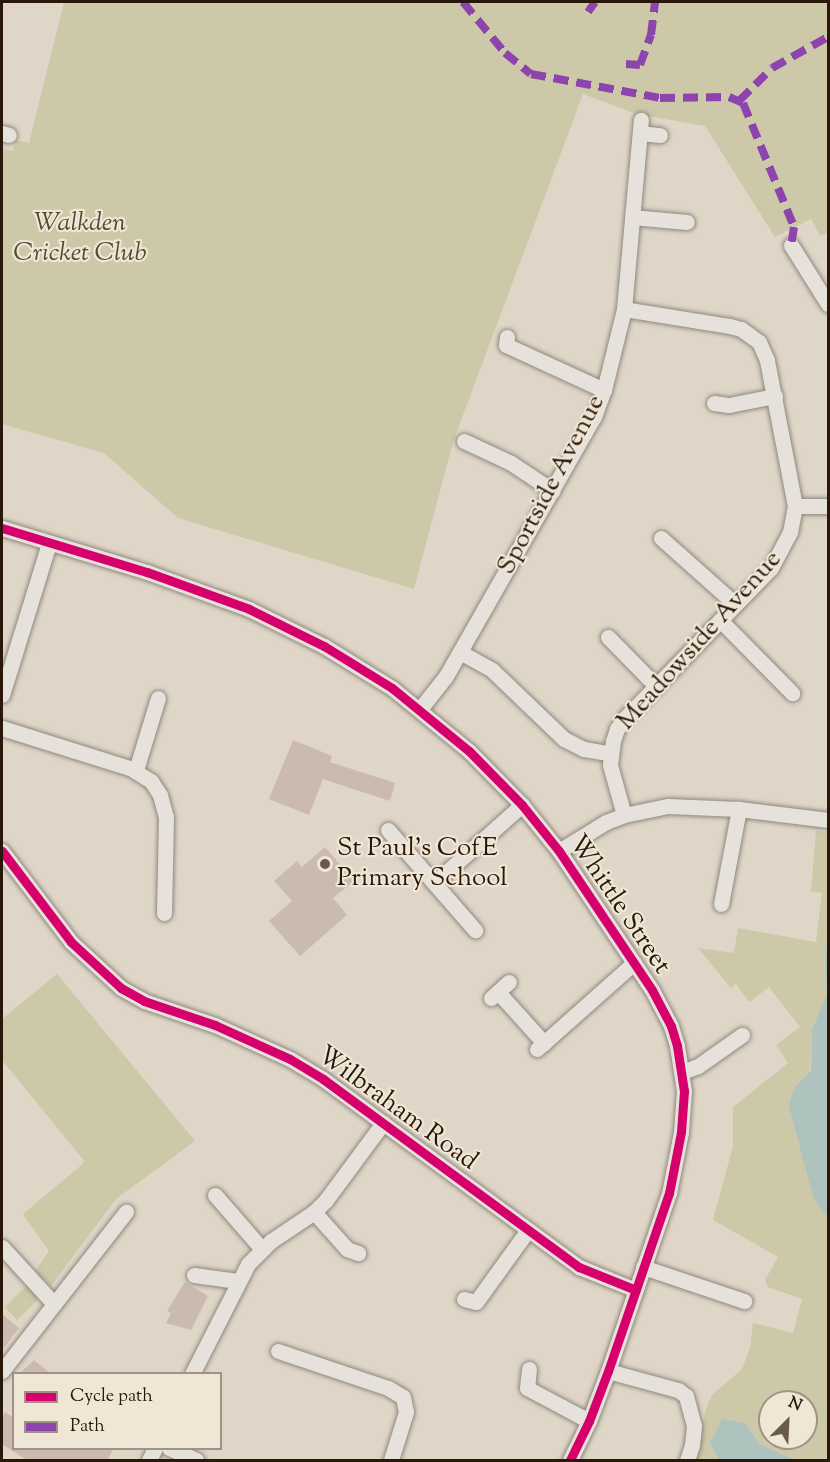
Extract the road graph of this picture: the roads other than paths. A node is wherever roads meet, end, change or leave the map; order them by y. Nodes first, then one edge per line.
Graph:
1 (660, 135) dead end
2 (632, 217) junction
3 (687, 222) dead end
4 (791, 245) dead end
5 (828, 304) edge
6 (624, 309) junction
7 (507, 337) dead end
8 (604, 390) junction
9 (775, 396) junction
10 (714, 403) dead end
11 (464, 441) dead end
12 (553, 491) junction
13 (795, 506) junction
14 (828, 506) edge
15 (2, 528) edge
16 (662, 538) dead end
17 (49, 543) junction
18 (735, 604) junction
19 (720, 620) junction
20 (609, 637) dead end
21 (460, 652) junction
22 (656, 686) junction
23 (792, 693) dead end
24 (2, 695) edge
25 (139, 706) dead end
26 (420, 709) junction
27 (2, 728) edge
28 (610, 754) junction
29 (136, 770) junction
30 (522, 805) junction
31 (739, 809) junction
32 (624, 815) junction
33 (828, 820) edge
34 (388, 831) dead end
35 (2, 851) edge
36 (559, 851) junction
37 (434, 883) junction
38 (721, 904) dead end
39 (164, 913) dead end
40 (475, 930) dead end
41 (634, 963) junction
42 (499, 991) dead end
43 (742, 1036) dead end
44 (682, 1072) junction
45 (383, 1123) junction
46 (215, 1195) dead end
47 (126, 1212) dead end
48 (314, 1212) junction
49 (528, 1230) junction
50 (2, 1247) edge
51 (262, 1249) junction
52 (358, 1253) dead end
53 (643, 1267) junction
54 (194, 1275) dead end
55 (238, 1281) junction
56 (636, 1290) junction
57 (736, 1294) dead end
58 (464, 1299) dead end
59 (54, 1304) junction
60 (278, 1352) dead end
61 (529, 1369) dead end
62 (2, 1371) edge
63 (608, 1371) junction
64 (193, 1372) edge
65 (589, 1421) junction
66 (171, 1450) edge
67 (196, 1461) edge
68 (391, 1461) edge
69 (570, 1461) edge
70 (687, 1461) edge

1 - 2 street, Sportside Avenue
2 - 3 street
2 - 6 street, Sportside Avenue
4 - 5 street
6 - 8 street, Sportside Avenue
6 - 9 street, Meadowside Avenue
7 - 8 street
8 - 12 street, Sportside Avenue
9 - 10 street
9 - 13 street, Meadowside Avenue
11 - 12 street
12 - 21 street, Sportside Avenue
13 - 14 street
13 - 18 street, Meadowside Avenue
15 - 17 street, Whittle Street
16 - 18 street
17 - 24 street
17 - 26 street, Whittle Street
18 - 19 street, Meadowside Avenue
19 - 22 street, Meadowside Avenue
19 - 23 street
20 - 22 street
21 - 26 street, Sportside Avenue
21 - 28 street
22 - 28 street, Meadowside Avenue
25 - 29 street
26 - 30 street, Whittle Street
27 - 29 street
28 - 32 street, Meadowside Avenue
29 - 39 street
30 - 36 street, Whittle Street
30 - 37 street
31 - 32 street
31 - 33 street
31 - 38 street
32 - 36 street
34 - 37 street
35 - 45 street, Wilbraham Road
36 - 41 street, Whittle Street
37 - 40 street
41 - 42 street
41 - 44 street, Whittle Street
43 - 44 street
44 - 53 street, Whittle Street
45 - 48 street
45 - 49 street, Wilbraham Road
46 - 51 street
47 - 59 street
48 - 51 street
48 - 52 street
49 - 56 street, Wilbraham Road
49 - 58 street
50 - 59 street
51 - 55 street
53 - 56 street, Whittle Street
53 - 57 street
54 - 55 street
55 - 64 street
56 - 63 street, Whittle Street
59 - 62 street
60 - 68 street
61 - 65 street
63 - 65 street, Whittle Street
63 - 70 street
65 - 69 street, Whittle Street
66 - 67 street

